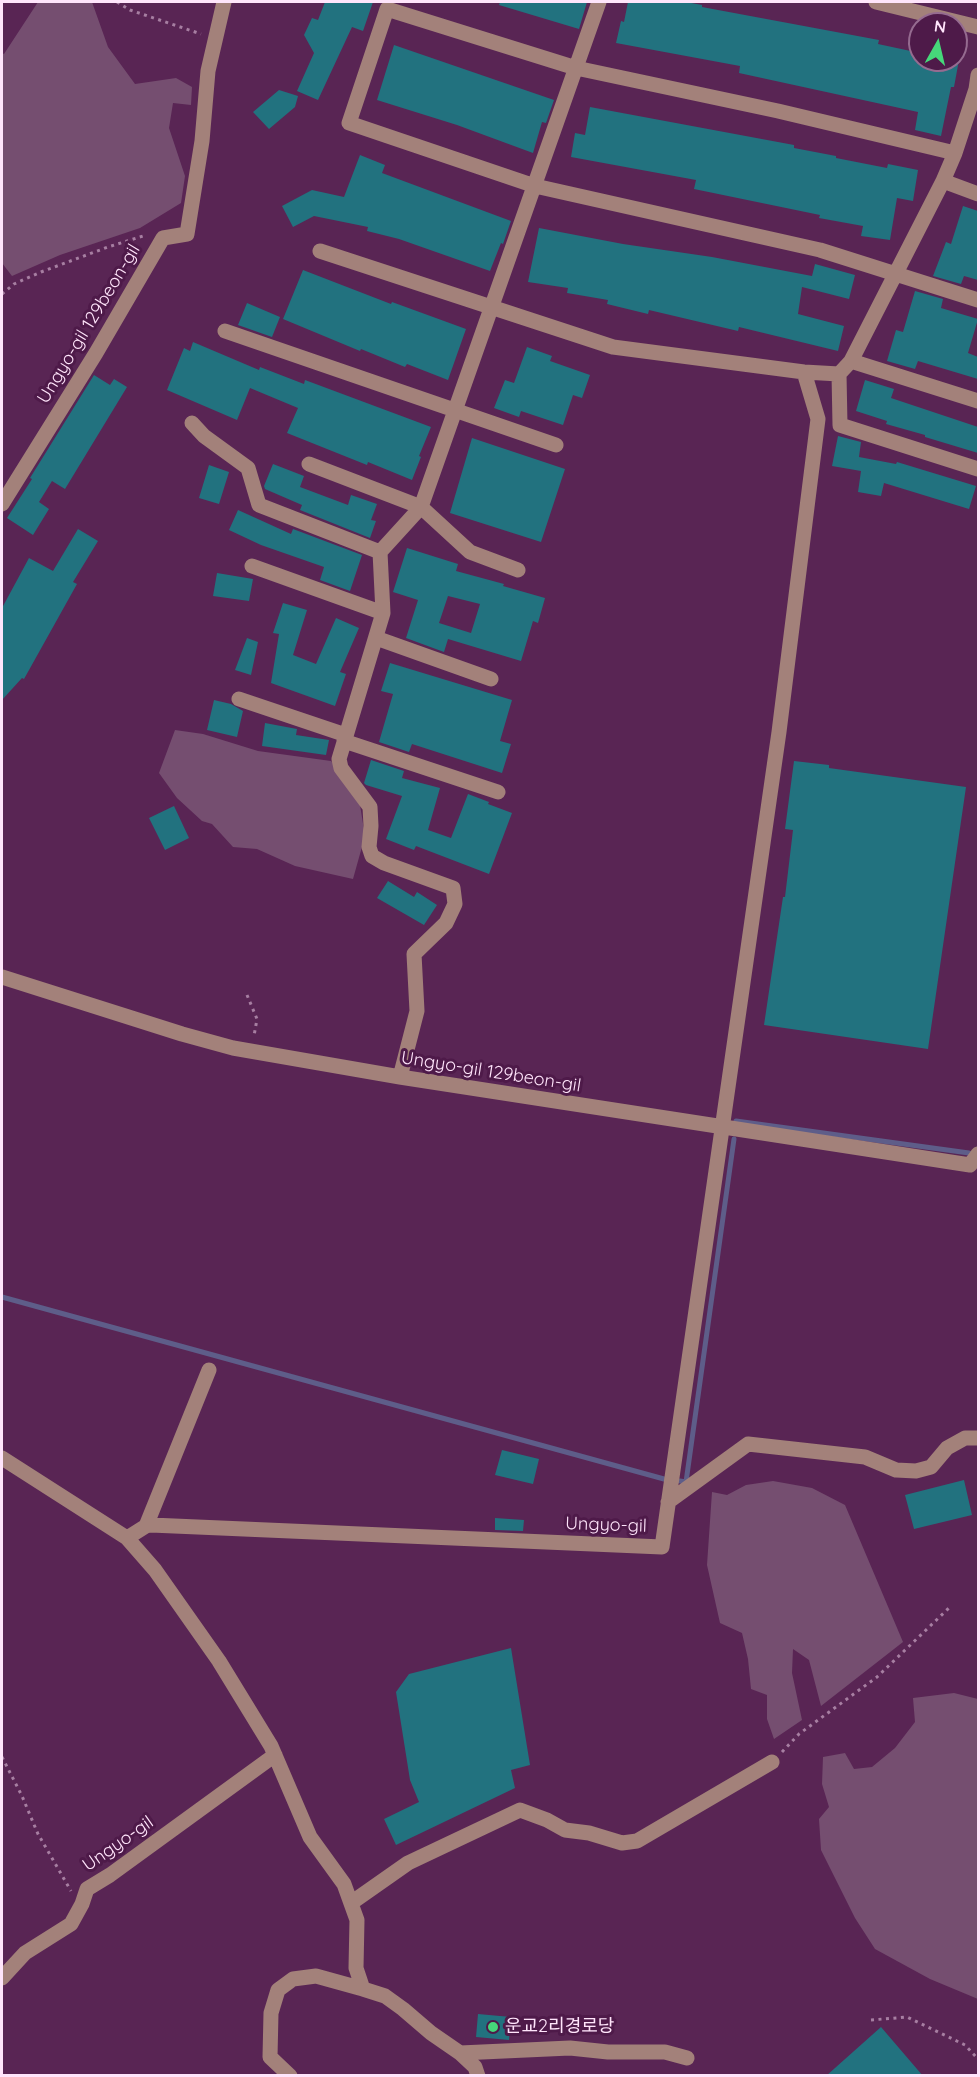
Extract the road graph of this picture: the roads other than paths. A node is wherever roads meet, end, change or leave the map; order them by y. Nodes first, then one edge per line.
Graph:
1 (224, 2) edge
2 (599, 2) edge
3 (876, 2) edge
4 (978, 27) edge
5 (576, 68) junction
6 (978, 75) edge
7 (956, 153) junction
8 (943, 181) junction
9 (535, 186) junction
10 (978, 194) edge
11 (320, 251) dead end
12 (896, 272) junction
13 (978, 300) edge
14 (491, 308) junction
15 (225, 331) dead end
16 (851, 361) junction
17 (804, 372) junction
18 (839, 374) junction
19 (978, 401) edge
20 (456, 410) junction
21 (192, 423) dead end
22 (556, 445) dead end
23 (309, 464) dead end
24 (978, 469) edge
25 (2, 504) edge
26 (422, 507) junction
27 (380, 552) junction
28 (252, 566) dead end
29 (518, 570) dead end
30 (383, 613) junction
31 (376, 638) junction
32 (491, 679) dead end
33 (239, 699) dead end
34 (345, 738) junction
35 (498, 792) dead end
36 (2, 977) edge
37 (400, 1077) junction
38 (723, 1127) junction
39 (978, 1154) edge
40 (209, 1370) dead end
41 (978, 1438) edge
42 (2, 1458) edge
43 (668, 1502) junction
44 (146, 1526) junction
45 (127, 1538) junction
46 (275, 1755) junction
47 (772, 1762) road end
48 (351, 1903) junction
49 (2, 1978) edge
50 (363, 1989) junction
51 (460, 2053) junction
52 (687, 2058) dead end
53 (290, 2076) edge
54 (478, 2076) edge

1 - 25 street, Ungyo-gil 129beon-gil
2 - 5 street
3 - 4 street
5 - 7 street
5 - 9 street
5 - 9 street
6 - 7 street
7 - 8 street
8 - 10 street
8 - 12 street
9 - 12 street
9 - 14 street
11 - 14 street
12 - 13 street
12 - 16 street
14 - 17 street
14 - 20 street
15 - 20 street
16 - 18 street
16 - 19 street
17 - 18 street
17 - 38 street, Ungyo-gil
18 - 24 street
20 - 22 street
20 - 26 street
21 - 27 street
23 - 26 street
26 - 27 street
26 - 29 street
27 - 30 street
28 - 30 street
30 - 31 street
31 - 32 street
31 - 34 street
33 - 34 street
34 - 35 street
34 - 37 street
36 - 37 street, Ungyo-gil 129beon-gil
37 - 38 street, Ungyo-gil 129beon-gil
38 - 39 street, Ungyo-gil 129beon-gil
38 - 43 street, Ungyo-gil
40 - 44 street
41 - 43 street
42 - 45 street
43 - 44 street, Ungyo-gil
44 - 45 street
45 - 46 street
46 - 48 street
46 - 49 street, Ungyo-gil
47 - 48 street
48 - 50 street
50 - 51 street
50 - 53 street
51 - 52 street
51 - 54 street

